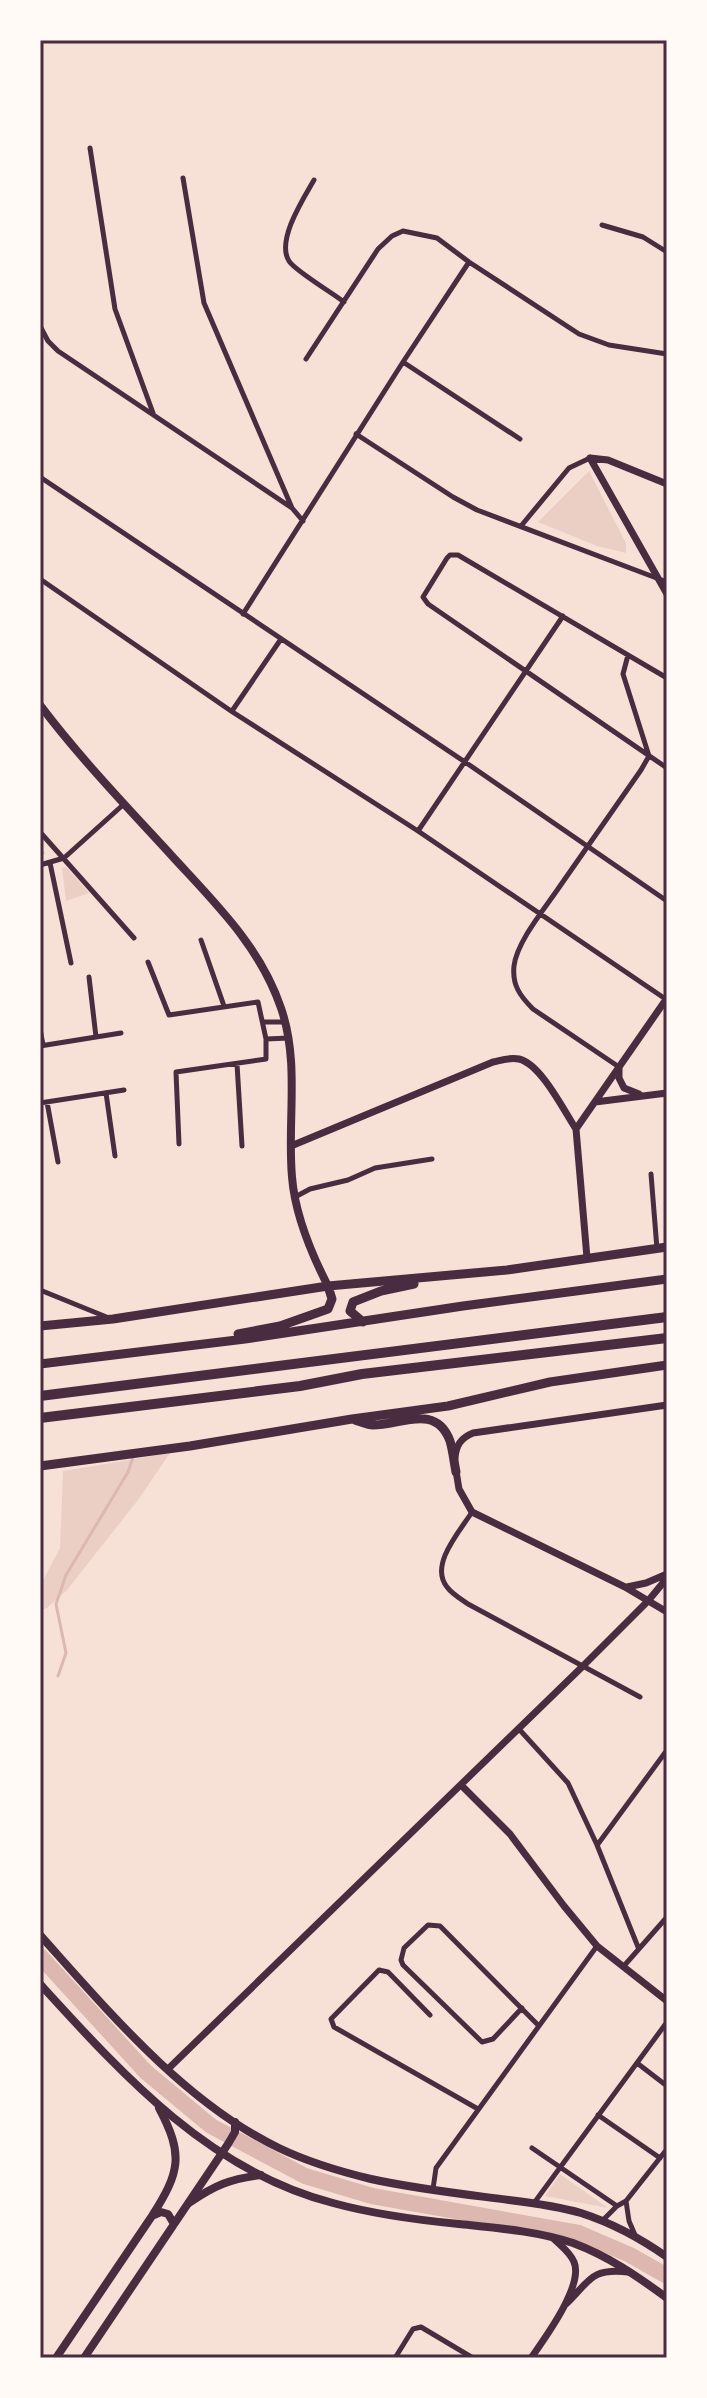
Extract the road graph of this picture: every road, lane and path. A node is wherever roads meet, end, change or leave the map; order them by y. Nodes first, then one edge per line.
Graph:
1 (90, 148) dead end
2 (183, 178) dead end
3 (314, 180) dead end
4 (602, 225) dead end
5 (667, 252) edge
6 (469, 262) junction
7 (344, 302) junction
8 (40, 326) edge
9 (667, 354) edge
10 (306, 359) dead end
11 (403, 362) junction
12 (153, 414) junction
13 (356, 434) junction
14 (520, 439) dead end
15 (590, 458) junction
16 (40, 477) edge
17 (667, 484) edge
18 (292, 508) junction
19 (303, 521) junction
20 (521, 526) junction
21 (658, 578) junction
22 (40, 579) edge
23 (667, 582) edge
24 (667, 594) edge
25 (243, 614) junction
26 (563, 616) junction
27 (281, 639) junction
28 (628, 655) junction
29 (526, 671) junction
30 (667, 678) edge
31 (40, 705) edge
32 (231, 711) junction
33 (649, 756) junction
34 (465, 762) junction
35 (667, 768) edge
36 (124, 804) junction
37 (418, 831) junction
38 (40, 832) edge
39 (588, 847) junction
40 (64, 858) junction
41 (50, 863) junction
42 (40, 865) edge
43 (667, 901) edge
44 (540, 915) junction
45 (134, 938) dead end
46 (201, 940) dead end
47 (148, 962) dead end
48 (71, 963) dead end
49 (89, 977) dead end
50 (667, 999) edge
51 (224, 1006) junction
52 (264, 1022) junction
53 (285, 1022) junction
54 (40, 1029) edge
55 (121, 1033) dead end
56 (96, 1037) junction
57 (289, 1038) junction
58 (266, 1039) junction
59 (42, 1045) edge
60 (237, 1064) junction
61 (619, 1067) junction
62 (124, 1090) dead end
63 (106, 1093) junction
64 (667, 1093) edge
65 (641, 1095) junction
66 (595, 1102) junction
67 (44, 1103) edge
68 (576, 1129) junction
69 (179, 1144) dead end
70 (242, 1146) dead end
71 (291, 1146) junction
72 (115, 1156) dead end
73 (432, 1159) dead end
74 (58, 1162) dead end
75 (651, 1174) dead end
76 (294, 1197) junction
77 (662, 1248) edge
78 (587, 1258) junction
79 (452, 1276) junction
80 (667, 1279) edge
81 (328, 1286) junction
82 (40, 1290) edge
83 (667, 1317) edge
84 (113, 1319) junction
85 (363, 1322) junction
86 (40, 1326) edge
87 (667, 1338) edge
88 (224, 1340) junction
89 (40, 1364) edge
90 (667, 1365) edge
91 (40, 1396) edge
92 (667, 1405) edge
93 (40, 1418) edge
94 (352, 1419) junction
95 (40, 1466) edge
96 (456, 1472) junction
97 (472, 1512) junction
98 (667, 1576) edge
99 (625, 1587) junction
100 (648, 1601) junction
101 (667, 1612) edge
102 (583, 1666) junction
103 (640, 1697) dead end
104 (518, 1728) junction
105 (667, 1750) edge
106 (461, 1785) junction
107 (597, 1845) junction
108 (667, 1917) edge
109 (40, 1935) edge
110 (597, 1946) junction
111 (638, 1947) junction
112 (622, 1968) junction
113 (40, 1984) edge
114 (667, 2001) edge
115 (522, 2008) junction
116 (430, 2015) dead end
117 (667, 2022) edge
118 (539, 2026) junction
119 (637, 2063) junction
120 (168, 2069) junction
121 (667, 2086) edge
122 (159, 2108) junction
123 (478, 2109) junction
124 (598, 2115) junction
125 (235, 2127) junction
126 (532, 2148) dead end
127 (667, 2149) edge
128 (222, 2154) junction
129 (660, 2158) junction
130 (559, 2166) junction
131 (261, 2175) junction
132 (433, 2189) junction
133 (626, 2201) junction
134 (189, 2203) junction
135 (533, 2203) junction
136 (617, 2206) junction
137 (152, 2216) junction
138 (602, 2221) junction
139 (174, 2224) junction
140 (636, 2237) junction
141 (553, 2238) junction
142 (667, 2257) edge
143 (633, 2272) junction
144 (667, 2298) edge
145 (565, 2306) junction
146 (56, 2358) edge
147 (84, 2358) edge
148 (395, 2358) edge
149 (473, 2358) edge
150 (531, 2358) edge

1 - 12 street
2 - 18 street
3 - 7 street
4 - 5 street
6 - 7 street
6 - 9 street
6 - 11 street
7 - 10 street
8 - 12 street
11 - 13 street
11 - 14 street
12 - 18 street
13 - 19 street
13 - 20 street
15 - 17 street
15 - 20 street
15 - 21 street
16 - 25 street
18 - 19 street
19 - 25 street
20 - 21 street
21 - 23 street
21 - 24 street
22 - 32 street
25 - 27 street
26 - 28 street
26 - 29 street
26 - 29 street
27 - 32 street
27 - 34 street
28 - 30 street
28 - 33 street
29 - 33 street
29 - 34 street
31 - 36 main road
32 - 37 street
33 - 35 street
33 - 39 street
34 - 37 street
34 - 39 street
36 - 40 street
36 - 53 main road
37 - 44 street
38 - 40 street
39 - 43 street
39 - 44 street
40 - 41 street
40 - 45 street
41 - 42 street
41 - 48 street
44 - 50 street
44 - 61 street
46 - 51 street
47 - 51 street
49 - 56 street
50 - 61 street
51 - 52 street
52 - 53 street
52 - 58 street
53 - 57 main road
54 - 59 street
55 - 56 street
56 - 59 street
57 - 58 street
57 - 71 main road
58 - 60 street
60 - 69 street
60 - 70 street
61 - 65 street
61 - 66 street
62 - 63 street
63 - 67 street
63 - 72 street
64 - 65 street
65 - 66 street
66 - 68 street
67 - 74 street
68 - 71 street
68 - 78 street
71 - 76 main road
73 - 76 street
75 - 77 street
76 - 81 main road
77 - 78 highway
78 - 79 highway
79 - 81 highway
79 - 85 highway
80 - 85 highway
81 - 84 highway
81 - 88 highway
82 - 84 street
83 - 91 highway
84 - 86 highway
85 - 88 highway
87 - 93 highway
88 - 89 highway
90 - 94 highway
92 - 96 street
94 - 95 highway
94 - 96 highway
96 - 97 street
97 - 99 street
97 - 102 street
98 - 99 street
98 - 100 street
99 - 100 street
100 - 101 street
100 - 102 street
102 - 103 street
102 - 104 street
104 - 106 street
104 - 107 street
105 - 107 street
106 - 110 street
106 - 120 street
107 - 111 street
108 - 111 street
109 - 120 main road
110 - 112 street
110 - 118 street
111 - 112 street
112 - 114 street
113 - 122 main road
115 - 115 street
115 - 118 street
116 - 123 street
117 - 119 street
118 - 123 street
119 - 121 street
119 - 124 street
120 - 125 main road
122 - 128 main road
122 - 137 main road
123 - 132 street
124 - 129 street
124 - 130 street
125 - 128 main road
125 - 132 main road
126 - 130 street
127 - 129 street
128 - 131 main road
128 - 134 main road
129 - 133 street
130 - 135 street
130 - 136 street
131 - 134 main road
131 - 141 main road
132 - 135 main road
133 - 136 street
133 - 140 street
134 - 139 main road
135 - 138 main road
136 - 138 street
137 - 139 main road
137 - 146 main road
138 - 140 main road
139 - 147 main road
140 - 142 main road
141 - 143 main road
141 - 145 street
143 - 144 main road
143 - 145 street
145 - 150 street
148 - 149 street

